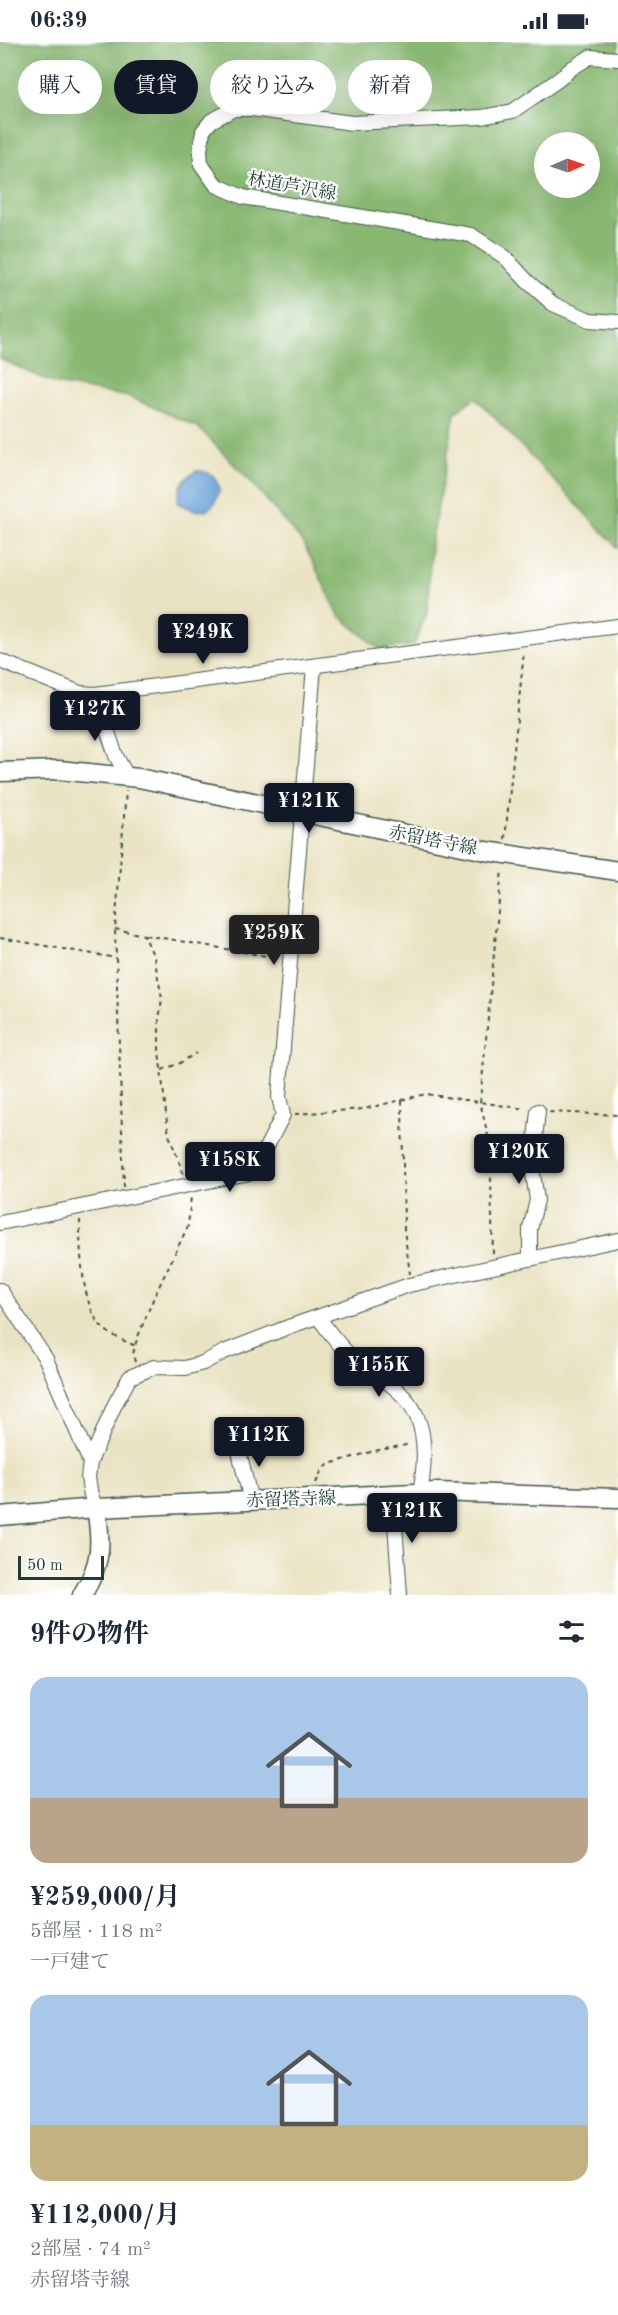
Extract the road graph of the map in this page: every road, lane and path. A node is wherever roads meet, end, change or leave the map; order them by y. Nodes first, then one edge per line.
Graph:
1 (618, 60) edge
2 (618, 322) edge
3 (618, 626) edge
4 (525, 639) junction
5 (0, 661) edge
6 (315, 666) junction
7 (95, 694) junction
8 (0, 772) edge
9 (127, 776) junction
10 (302, 814) junction
11 (504, 853) junction
12 (618, 871) edge
13 (115, 929) junction
14 (144, 935) junction
15 (0, 938) edge
16 (116, 958) junction
17 (290, 960) junction
18 (196, 1053) dead end
19 (162, 1070) junction
20 (402, 1100) junction
21 (480, 1102) junction
22 (538, 1111) dead end
23 (283, 1115) junction
24 (189, 1186) junction
25 (124, 1199) junction
26 (80, 1208) junction
27 (0, 1223) edge
28 (618, 1239) edge
29 (530, 1259) junction
30 (494, 1267) junction
31 (409, 1285) junction
32 (0, 1290) edge
33 (318, 1317) junction
34 (135, 1346) junction
35 (139, 1372) junction
36 (264, 1434) dead end
37 (423, 1442) junction
38 (90, 1462) junction
39 (420, 1493) junction
40 (393, 1495) junction
41 (313, 1498) junction
42 (618, 1498) edge
43 (250, 1501) junction
44 (96, 1508) junction
45 (0, 1516) edge
46 (82, 1595) edge
47 (400, 1595) edge

1 - 2 street, 林道芦沢線
3 - 4 street
4 - 6 street
4 - 11 path
5 - 7 street
6 - 7 street
6 - 10 street
7 - 9 street
8 - 9 main road, 赤留塔寺線
9 - 10 main road, 赤留塔寺線
9 - 13 path
10 - 11 main road, 赤留塔寺線
10 - 17 street
11 - 12 main road, 赤留塔寺線
11 - 21 path
13 - 14 path
13 - 16 path
14 - 17 path
14 - 19 path
15 - 16 path
16 - 25 path
17 - 23 street
18 - 19 path
19 - 24 path
20 - 21 path
20 - 23 path
20 - 31 path
21 - 30 path
22 - 29 street
23 - 24 street
24 - 25 street
24 - 34 path
25 - 26 street
26 - 27 street
26 - 34 path
28 - 29 street
29 - 30 street
30 - 31 street
31 - 33 street
32 - 38 street
33 - 35 street
33 - 37 street
34 - 35 path
35 - 38 street
36 - 43 street
37 - 39 street
37 - 41 path
38 - 44 street
39 - 40 main road, 赤留塔寺線
39 - 42 main road, 赤留塔寺線
40 - 41 main road, 赤留塔寺線
40 - 47 street
41 - 43 main road, 赤留塔寺線
43 - 44 main road, 赤留塔寺線
44 - 45 main road, 赤留塔寺線
44 - 46 main road

